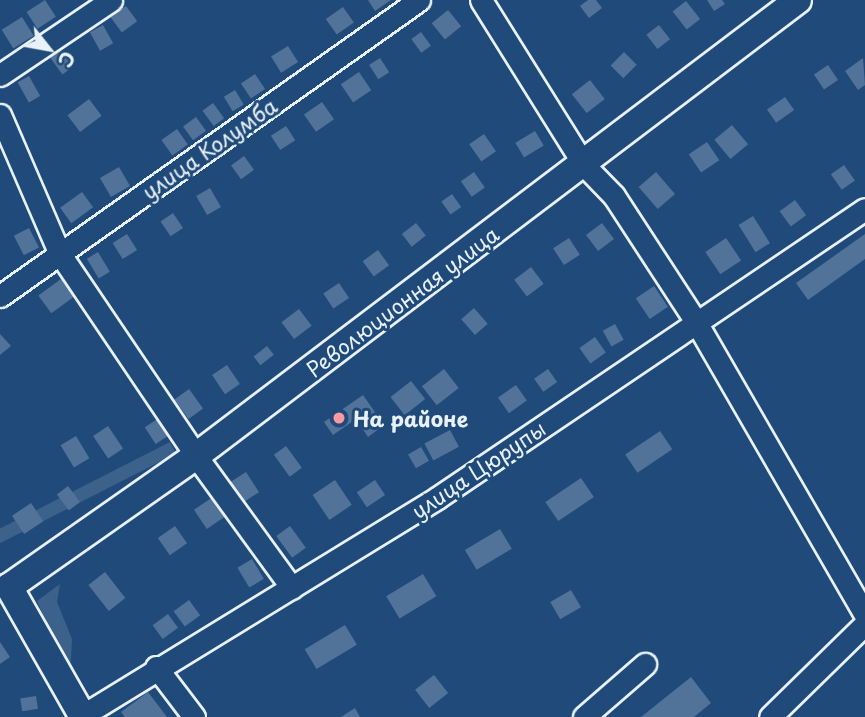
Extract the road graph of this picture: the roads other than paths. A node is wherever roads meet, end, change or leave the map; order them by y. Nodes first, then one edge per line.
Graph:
1 (111, 0) edge
2 (419, 0) edge
3 (481, 0) edge
4 (798, 0) edge
5 (0, 75) edge
6 (0, 115) edge
7 (583, 165) junction
8 (865, 209) edge
9 (60, 254) junction
10 (0, 296) edge
11 (696, 322) junction
12 (196, 456) junction
13 (292, 588) junction
14 (5, 591) edge
15 (865, 615) edge
16 (865, 624) edge
17 (645, 664) dead end
18 (156, 667) junction
19 (82, 717) edge
20 (194, 717) edge
21 (584, 717) edge
22 (770, 717) edge

1 - 5 street
2 - 9 street, улица Колумба
3 - 7 street
4 - 7 main road, Революционная улица
6 - 9 street
7 - 11 street
7 - 12 main road, Революционная улица
8 - 11 street, улица Цюрупы
9 - 10 street, улица Колумба
9 - 12 street
11 - 13 street, улица Цюрупы
11 - 15 street
12 - 13 street
12 - 14 main road, Революционная улица
13 - 18 street, улица Цюрупы
14 - 19 main road
16 - 22 street
17 - 21 street
18 - 19 street, улица Цюрупы
18 - 20 street

